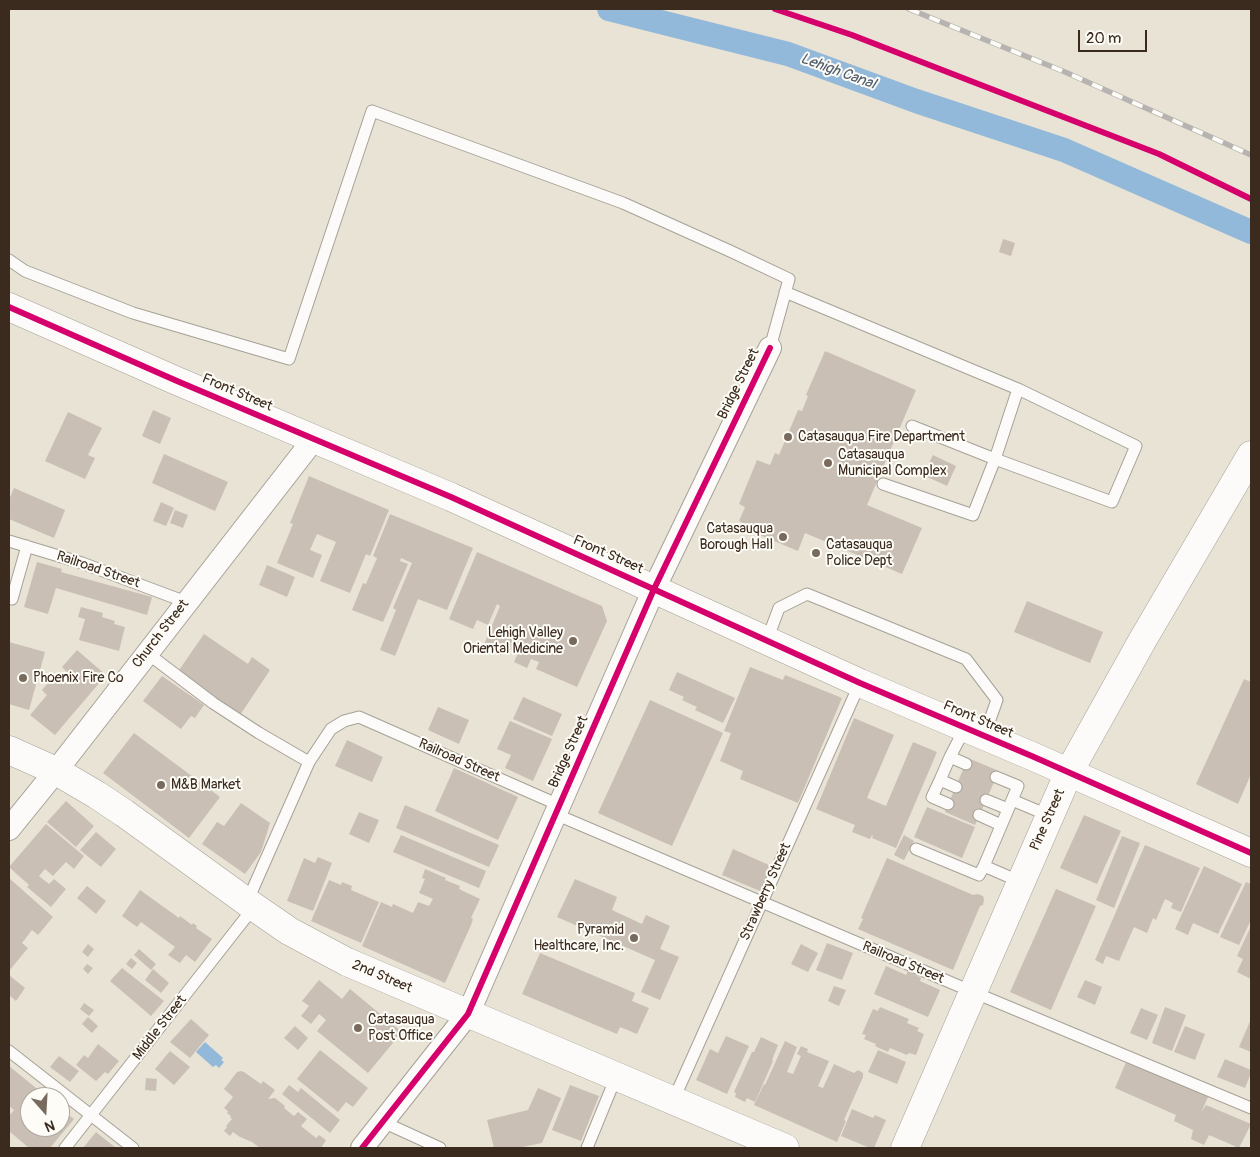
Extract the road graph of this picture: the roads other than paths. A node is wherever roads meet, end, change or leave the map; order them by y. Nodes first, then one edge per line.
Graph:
1 (9, 260) edge
2 (785, 292) junction
3 (9, 307) edge
4 (770, 348) joint
5 (1018, 389) junction
6 (912, 426) dead end
7 (314, 439) junction
8 (1251, 455) edge
9 (995, 458) junction
10 (883, 484) dead end
11 (9, 540) edge
12 (27, 546) junction
13 (654, 590) junction
14 (12, 598) dead end
15 (186, 602) junction
16 (767, 640) junction
17 (147, 653) junction
18 (860, 683) junction
19 (359, 717) joint
20 (975, 732) junction
21 (9, 750) edge
22 (950, 757) junction
23 (309, 762) junction
24 (966, 764) dead end
25 (56, 771) junction
26 (1069, 772) junction
27 (996, 777) dead end
28 (940, 780) junction
29 (956, 787) dead end
30 (986, 800) dead end
31 (948, 804) dead end
32 (1010, 804) junction
33 (557, 810) junction
34 (980, 815) dead end
35 (1050, 816) junction
36 (1001, 825) junction
37 (9, 829) edge
38 (916, 849) dead end
39 (1251, 853) edge
40 (984, 866) junction
41 (1021, 882) junction
42 (762, 902) junction
43 (250, 905) junction
44 (973, 992) junction
45 (468, 1014) junction
46 (9, 1051) edge
47 (616, 1077) junction
48 (673, 1101) junction
49 (1251, 1108) edge
50 (91, 1116) junction
51 (383, 1122) junction
52 (65, 1148) edge
53 (133, 1148) edge
54 (362, 1148) edge
55 (440, 1148) edge
56 (587, 1148) edge
57 (785, 1148) edge
58 (905, 1148) edge

1 - 2 lane
2 - 4 lane
2 - 5 lane
3 - 7 main road, Front Street
4 - 13 street, Bridge Street
5 - 9 lane
5 - 9 lane
6 - 9 lane
7 - 13 main road, Front Street
7 - 15 street, Church Street
8 - 26 main road, Pine Street
9 - 10 lane
11 - 12 lane, Railroad Street
12 - 14 lane
12 - 15 lane, Railroad Street
13 - 16 main road, Front Street
13 - 33 street, Bridge Street
15 - 17 street, Church Street
16 - 18 main road, Front Street
16 - 20 lane
17 - 23 lane
17 - 25 street, Church Street
18 - 20 main road, Front Street
18 - 42 lane, Strawberry Street
19 - 23 lane, Middle Street
19 - 33 lane, Railroad Street
20 - 22 lane
20 - 26 main road, Front Street
21 - 25 main road, 2nd Street
22 - 24 lane
22 - 28 lane
23 - 43 lane, Middle Street
25 - 37 street, Church Street
25 - 43 main road, 2nd Street
26 - 35 main road, Pine Street
26 - 39 main road, Front Street
27 - 32 lane
28 - 29 lane
28 - 31 lane
30 - 32 lane
32 - 35 lane
32 - 36 lane
33 - 42 lane, Railroad Street
33 - 45 street, Bridge Street
34 - 36 lane
35 - 41 main road, Pine Street
36 - 40 lane
38 - 40 lane
40 - 41 lane
41 - 44 main road, Pine Street
42 - 44 lane, Railroad Street
42 - 48 lane, Strawberry Street
43 - 45 main road, 2nd Street
43 - 50 lane, Middle Street
44 - 49 lane, Railroad Street
44 - 58 main road, Pine Street
45 - 47 main road, 2nd Street
45 - 51 street, Bridge Street
46 - 50 lane
47 - 48 main road, 2nd Street
47 - 56 lane
48 - 57 main road, 2nd Street
50 - 52 lane, Middle Street
50 - 53 lane
51 - 54 street, Bridge Street
51 - 55 lane

